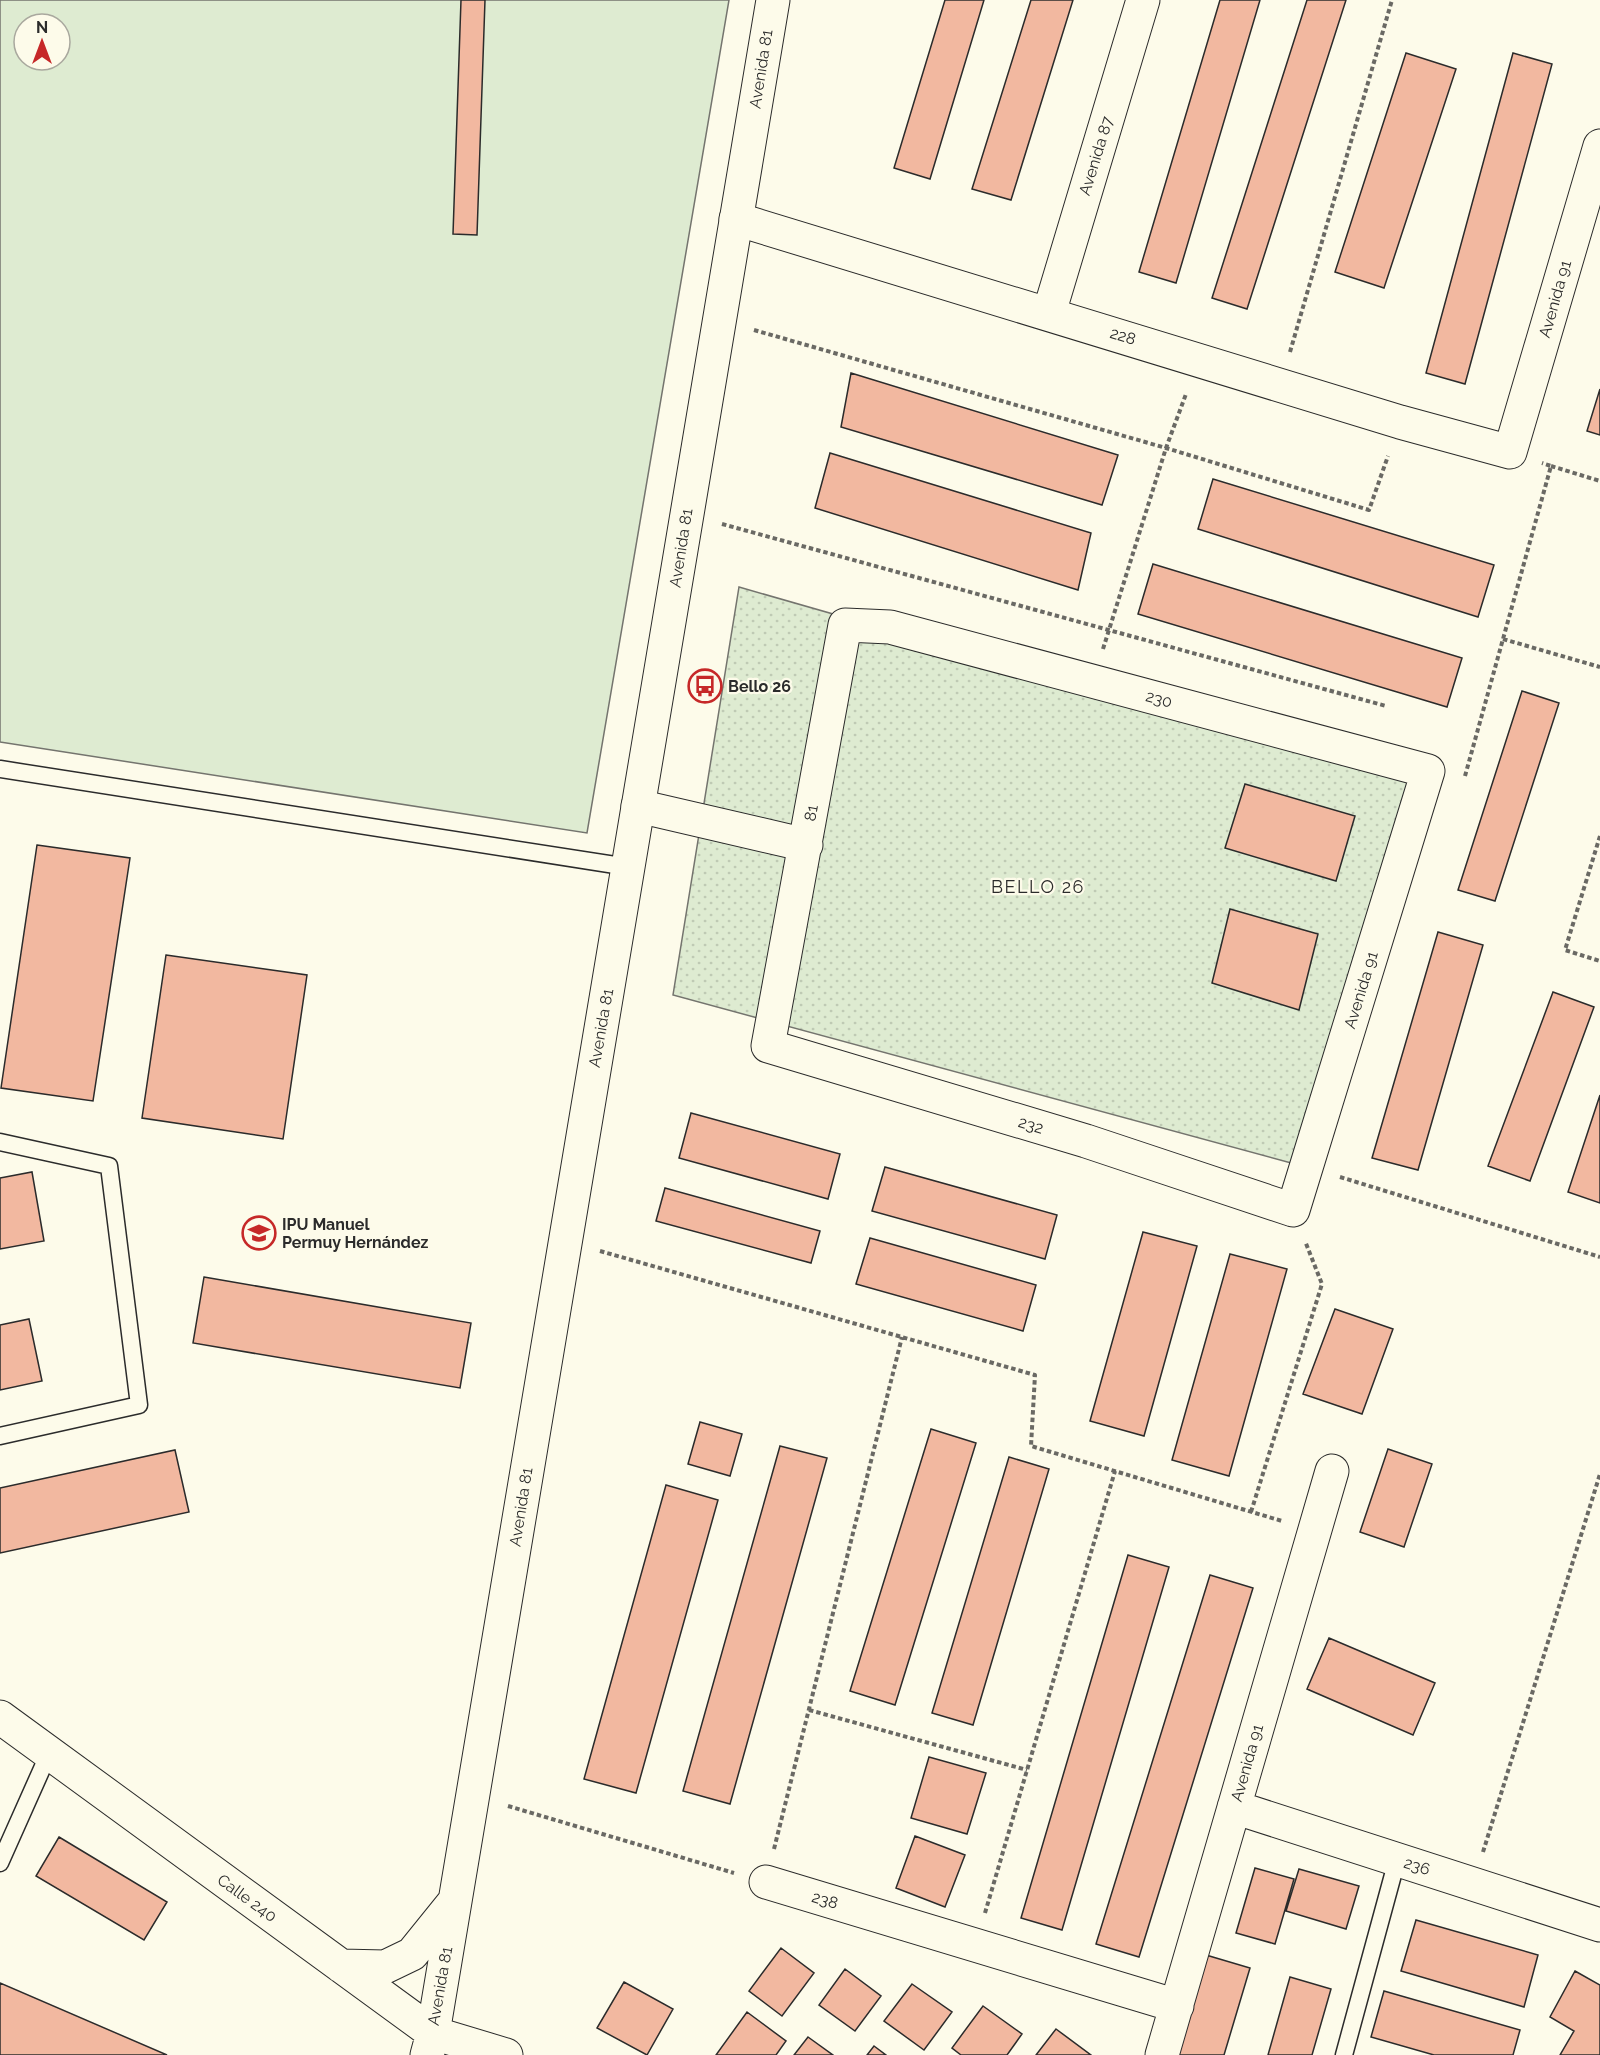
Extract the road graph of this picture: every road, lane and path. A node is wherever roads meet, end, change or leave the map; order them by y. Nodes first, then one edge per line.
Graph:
1 (772, 0) edge
2 (1143, 0) edge
3 (1392, 0) edge
4 (1600, 146) edge
5 (736, 219) junction
6 (1049, 313) junction
7 (719, 320) junction
8 (1198, 359) junction
9 (1281, 385) junction
10 (1400, 422) junction
11 (1166, 448) junction
12 (1510, 452) junction
13 (1551, 466) junction
14 (1600, 482) edge
15 (687, 514) junction
16 (890, 627) joint
17 (1109, 629) junction
18 (1503, 639) junction
19 (1600, 667) edge
20 (1094, 681) junction
21 (1386, 706) dead end
22 (0, 769) edge
23 (1428, 771) junction
24 (638, 806) junction
25 (1600, 836) edge
26 (806, 845) junction
27 (628, 867) junction
28 (1600, 961) edge
29 (768, 1046) joint
30 (0, 1142) edge
31 (1306, 1167) junction
32 (1293, 1210) junction
33 (565, 1241) junction
34 (1600, 1257) edge
35 (902, 1337) junction
36 (0, 1436) edge
37 (1115, 1471) junction
38 (1332, 1471) dead end
39 (1600, 1474) edge
40 (1251, 1512) junction
41 (1315, 1530) junction
42 (809, 1710) junction
43 (0, 1717) edge
44 (49, 1753) junction
45 (1027, 1770) junction
46 (472, 1796) junction
47 (1234, 1808) junction
48 (1397, 1860) junction
49 (0, 1863) edge
50 (766, 1882) junction
51 (1473, 1884) junction
52 (455, 1901) junction
53 (1600, 1925) edge
54 (975, 1945) junction
55 (340, 1966) junction
56 (1177, 2006) junction
57 (430, 2044) edge
58 (507, 2055) edge
59 (1162, 2055) edge
60 (1344, 2055) edge

1 - 5 street, Avenida 81
2 - 6 street, Avenida 87
3 - 9 path
4 - 12 street, Avenida 91
5 - 6 street, 228
5 - 7 street, Avenida 81
6 - 8 street, 228
7 - 11 path
7 - 15 street, Avenida 81
8 - 9 street, 228
8 - 11 path
9 - 10 street, 228
10 - 11 path
10 - 12 street, 228
11 - 17 path
12 - 13 path
13 - 14 path
13 - 18 path
15 - 17 path
15 - 24 street, Avenida 81
16 - 20 street, 230
16 - 26 street, 81
17 - 20 path
17 - 21 path
18 - 19 path
18 - 23 path
20 - 23 street, 230
22 - 27 lane
23 - 31 street, Avenida 91
24 - 26 street
24 - 27 street, Avenida 81
25 - 28 path
26 - 29 street, 81
27 - 33 street, Avenida 81
29 - 32 street, 232
30 - 36 lane
31 - 32 street, Avenida 91
31 - 34 path
32 - 40 path
33 - 35 path
33 - 46 street, Avenida 81
35 - 37 path
35 - 42 path
37 - 40 path
37 - 45 path
38 - 41 street, Avenida 91
39 - 51 path
40 - 41 path
41 - 47 street, Avenida 91
42 - 45 path
42 - 50 path
43 - 44 street, Calle 240
44 - 49 lane
44 - 55 street, Calle 240
45 - 54 path
46 - 50 path
46 - 52 street, Avenida 81
47 - 48 street, 236
47 - 56 street, Avenida 91
48 - 51 street, 236
48 - 60 lane
50 - 54 street, 238
51 - 53 street, 236
52 - 55 street
52 - 57 street, Avenida 81
54 - 56 street, 238
55 - 57 street, Calle 240
56 - 59 street, Avenida 91
57 - 58 street, Calle 240

